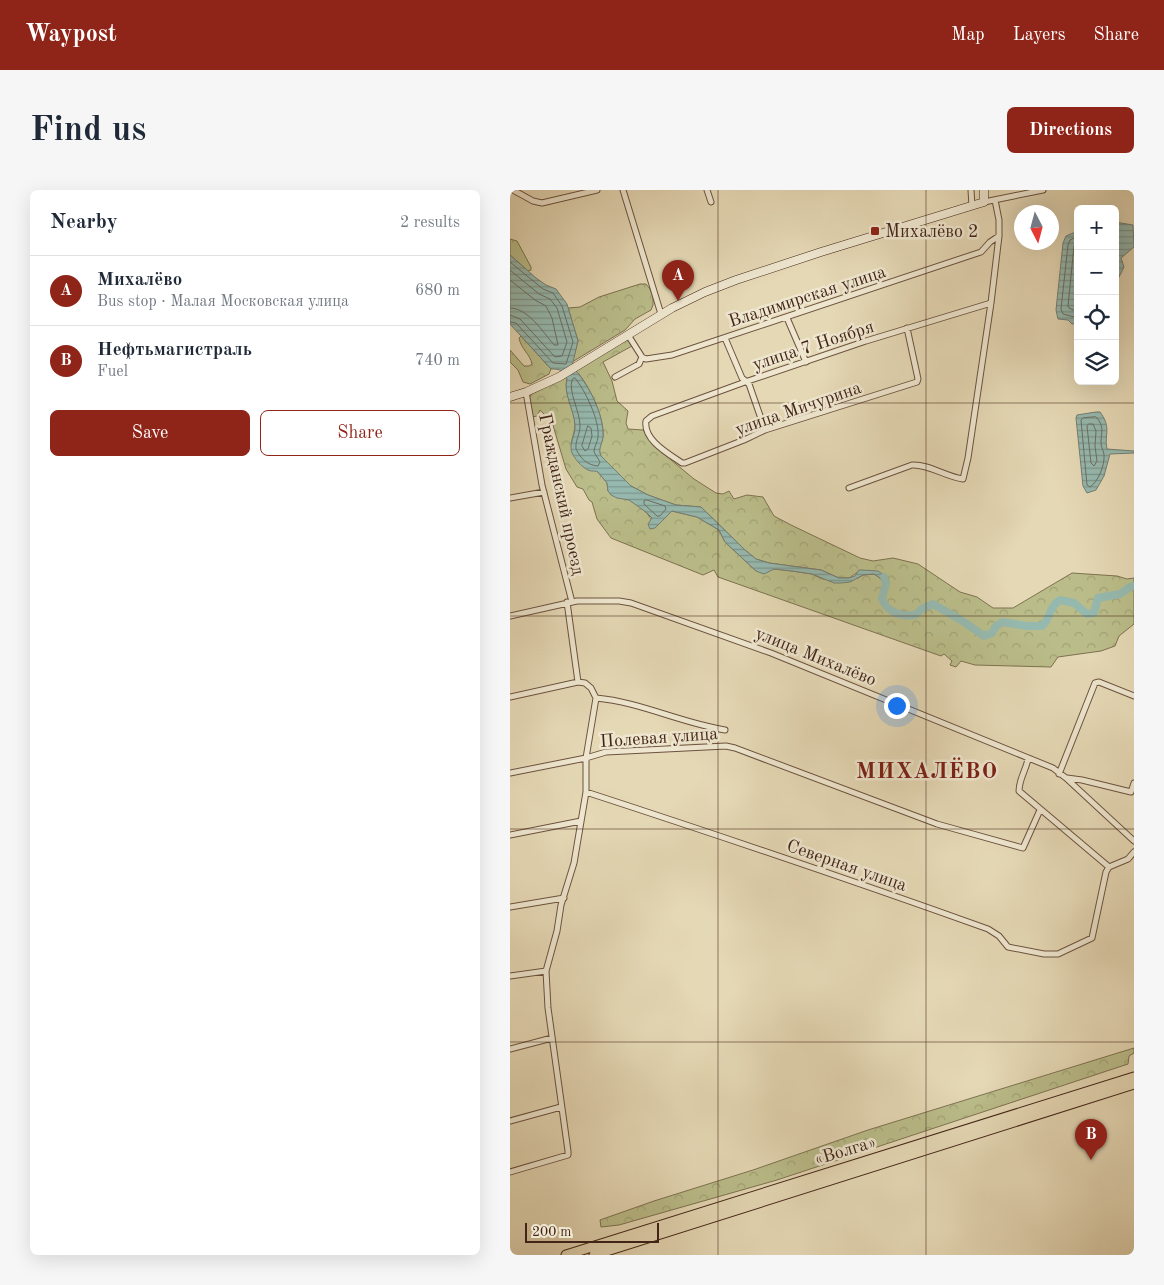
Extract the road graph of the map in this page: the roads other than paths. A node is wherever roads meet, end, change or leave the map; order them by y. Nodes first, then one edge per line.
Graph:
1 (513, 190) edge
2 (597, 190) edge
3 (623, 190) edge
4 (707, 190) edge
5 (971, 190) edge
6 (984, 190) edge
7 (1043, 190) edge
8 (995, 200) junction
9 (711, 202) dead end
10 (984, 202) junction
11 (972, 206) junction
12 (999, 236) junction
13 (991, 304) junction
14 (661, 314) junction
15 (787, 318) junction
16 (907, 328) junction
17 (628, 334) junction
18 (726, 338) junction
19 (642, 357) junction
20 (806, 362) junction
21 (614, 377) dead end
22 (745, 382) junction
23 (526, 392) junction
24 (510, 397) edge
25 (765, 430) junction
26 (685, 463) joint
27 (848, 488) dead end
28 (544, 492) junction
29 (510, 498) edge
30 (570, 602) junction
31 (510, 616) edge
32 (578, 682) junction
33 (1134, 696) edge
34 (510, 697) edge
35 (596, 698) junction
36 (725, 730) dead end
37 (586, 758) junction
38 (1028, 758) junction
39 (510, 773) edge
40 (1059, 774) junction
41 (1066, 778) junction
42 (1134, 783) edge
43 (586, 792) junction
44 (1040, 810) junction
45 (581, 821) junction
46 (510, 835) edge
47 (1134, 841) edge
48 (1134, 852) edge
49 (1109, 867) junction
50 (564, 898) junction
51 (510, 907) edge
52 (546, 971) junction
53 (510, 976) edge
54 (552, 1038) junction
55 (510, 1049) edge
56 (1134, 1077) edge
57 (1134, 1084) edge
58 (561, 1107) junction
59 (510, 1121) edge
60 (510, 1172) edge
61 (598, 1254) edge
62 (566, 1255) edge

1 - 2 street
3 - 14 street
4 - 9 street
5 - 11 street
6 - 10 main road
7 - 8 street
8 - 10 street
8 - 12 street
10 - 11 main road
11 - 14 main road
12 - 13 street
12 - 15 street, Владимирская улица
13 - 16 street, улица 7 Ноября
13 - 27 street
14 - 17 main road
15 - 18 street, Владимирская улица
15 - 20 street
16 - 20 street, улица 7 Ноября
16 - 25 street, улица Мичурина
17 - 19 street
17 - 23 main road
18 - 19 street, Владимирская улица
18 - 22 street
19 - 21 street
20 - 22 street, улица 7 Ноября
22 - 25 street
22 - 26 street, улица 7 Ноября
23 - 24 main road
23 - 28 street, Гражданский проезд
25 - 26 street, улица Мичурина
28 - 29 street
28 - 30 street, Гражданский проезд
30 - 31 street, улица Михалёво
30 - 32 street, Гражданский проезд
30 - 38 street, улица Михалёво
32 - 34 street
32 - 35 street
33 - 40 street
35 - 36 street
35 - 37 street
37 - 39 street, Полевая улица
37 - 43 street
37 - 44 street, Полевая улица
38 - 40 street, улица Михалёво
38 - 44 street
40 - 41 street, улица Михалёво
41 - 42 street
41 - 47 street, улица Михалёво
43 - 45 street
43 - 49 street, Северная улица
44 - 49 street
45 - 46 street
45 - 50 street
48 - 49 street
50 - 51 street
50 - 52 street
52 - 53 street
52 - 54 street
54 - 55 street
54 - 58 street
56 - 62 highway, «Волга»
57 - 61 highway, «Волга»
58 - 59 street
58 - 60 street

